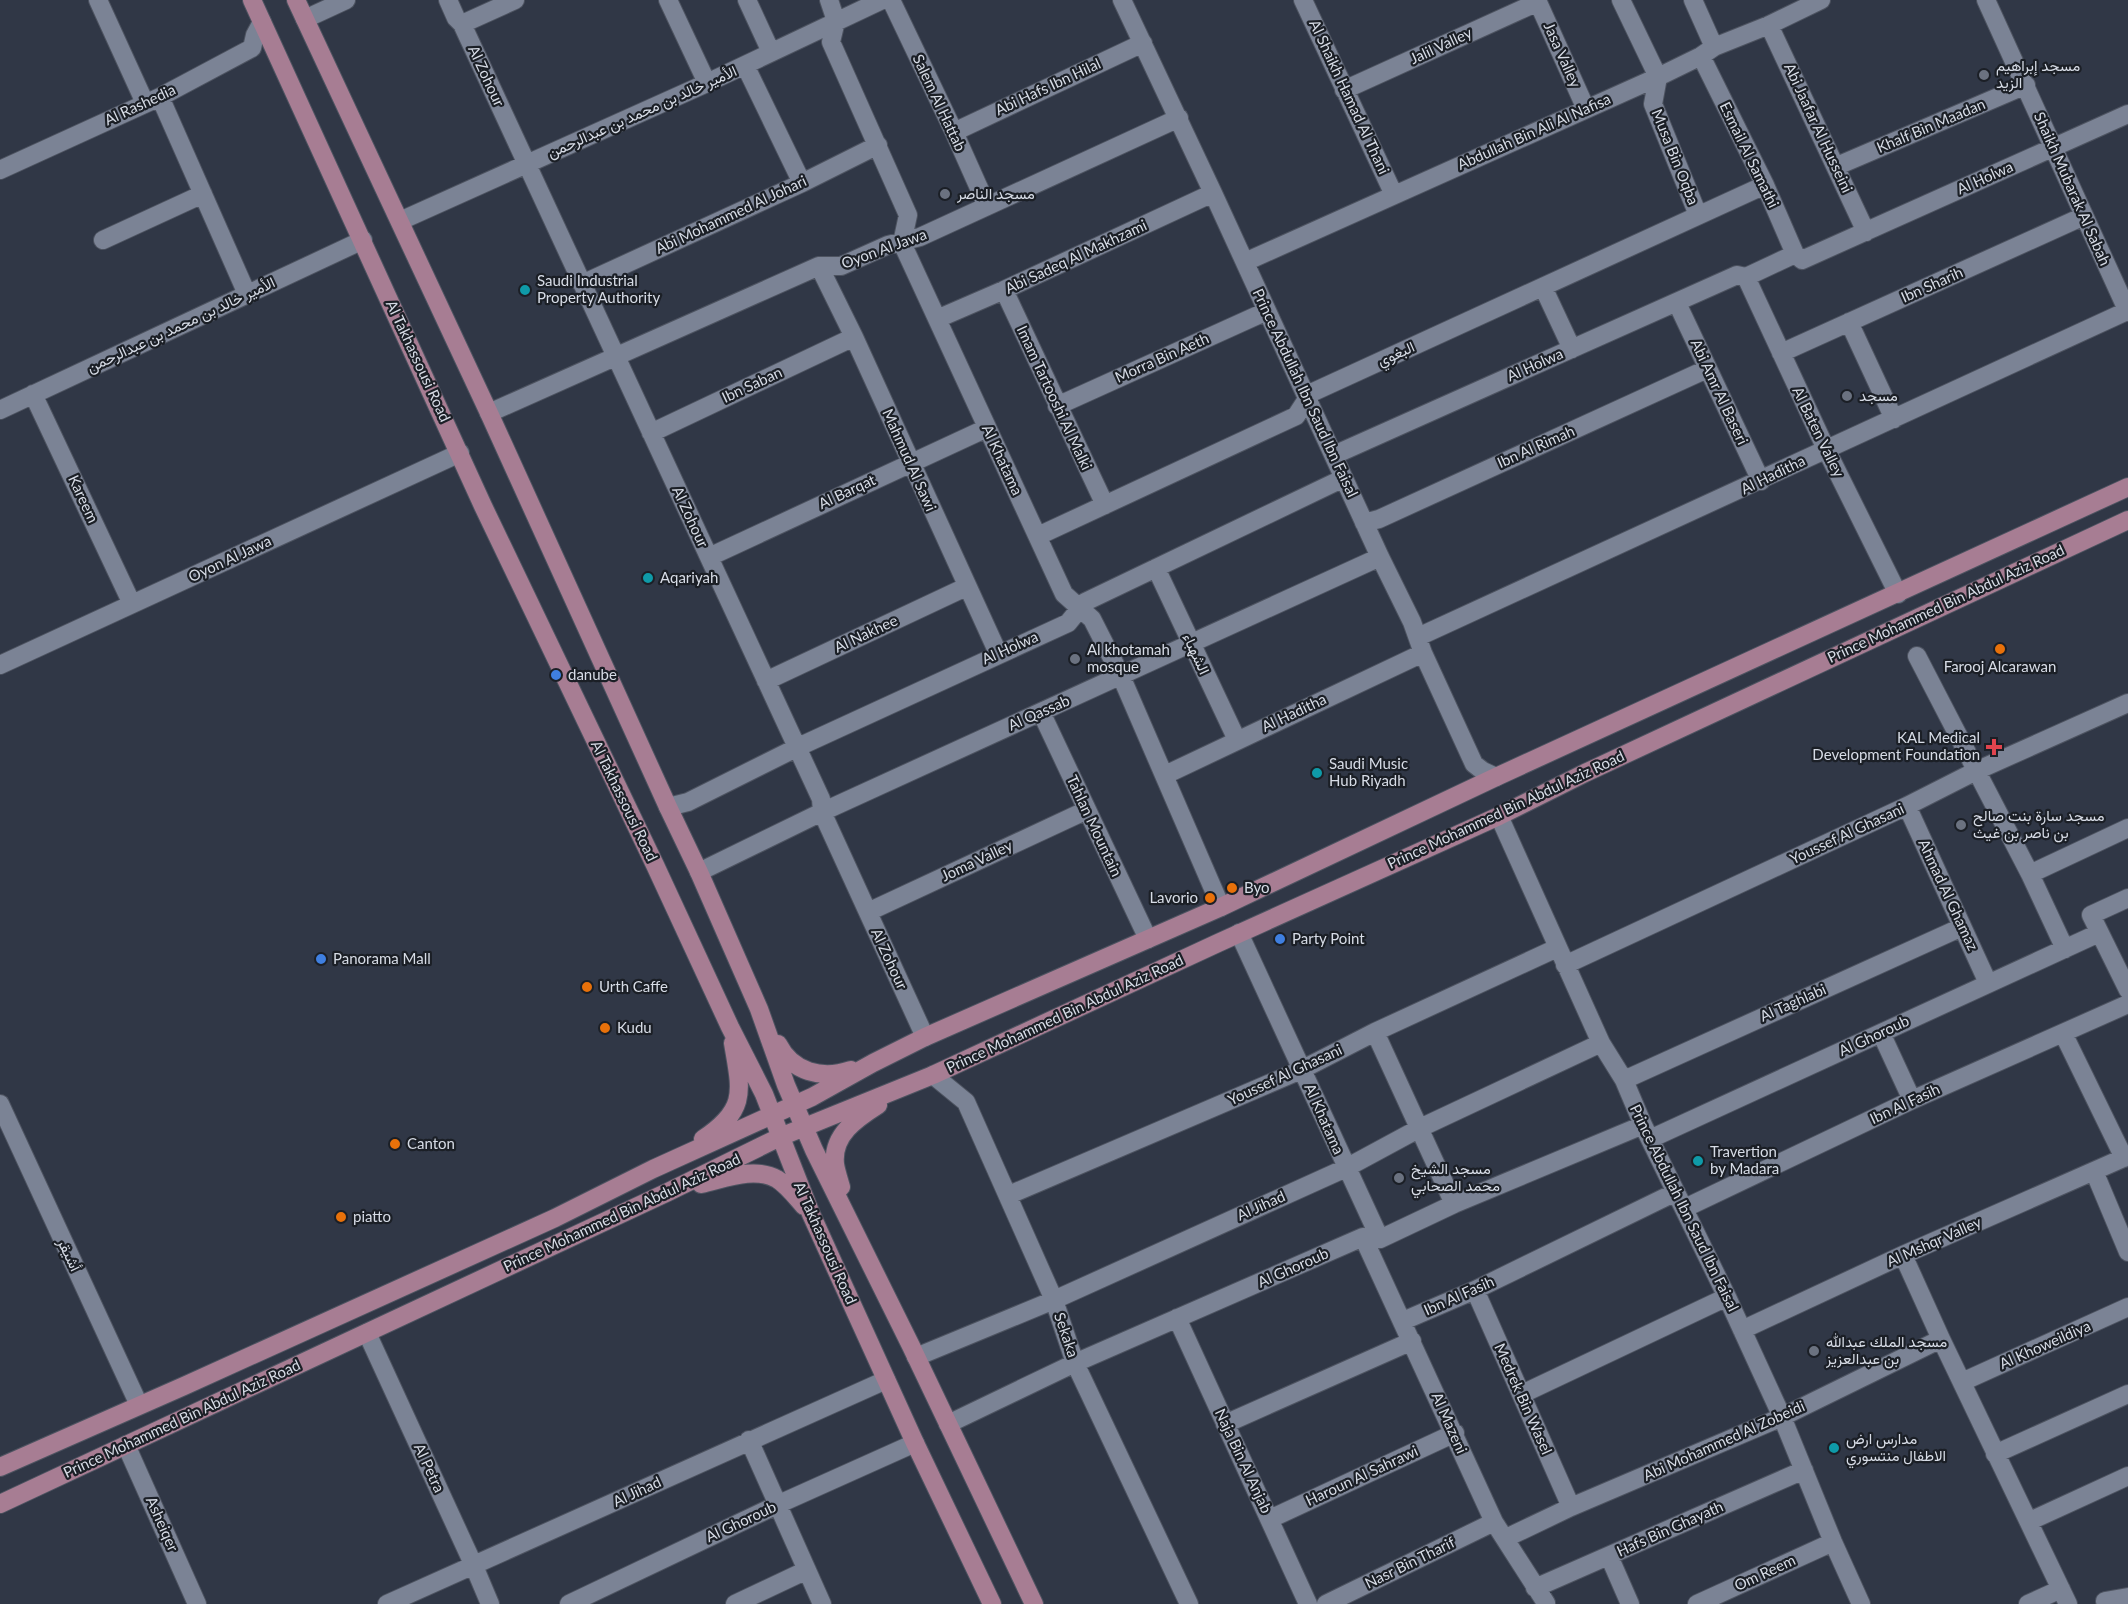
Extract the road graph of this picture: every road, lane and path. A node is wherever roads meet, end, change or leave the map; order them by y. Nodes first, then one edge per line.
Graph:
1 (98, 0) edge
2 (252, 0) edge
3 (296, 0) edge
4 (346, 0) edge
5 (448, 0) edge
6 (515, 0) edge
7 (668, 0) edge
8 (747, 0) edge
9 (829, 0) edge
10 (882, 0) edge
11 (891, 0) edge
12 (1122, 0) edge
13 (1621, 0) edge
14 (1693, 0) edge
15 (1821, 0) edge
16 (1986, 0) edge
17 (1538, 1) edge
18 (1311, 2) edge
19 (305, 19) junction
20 (836, 21) junction
21 (262, 22) junction
22 (462, 24) junction
23 (1769, 25) junction
24 (1143, 43) junction
25 (771, 52) junction
26 (1708, 52) junction
27 (745, 65) junction
28 (1658, 77) junction
29 (707, 83) junction
30 (2026, 85) junction
31 (1344, 90) junction
32 (152, 100) junction
33 (1586, 109) junction
34 (2128, 114) edge
35 (1179, 118) junction
36 (954, 132) junction
37 (878, 145) junction
38 (2054, 147) junction
39 (526, 165) junction
40 (1837, 166) junction
41 (0, 170) edge
42 (802, 183) junction
43 (1765, 185) junction
44 (1213, 193) junction
45 (203, 195) junction
46 (1394, 195) junction
47 (987, 206) junction
48 (1698, 215) junction
49 (2084, 216) junction
50 (400, 221) junction
51 (1866, 232) junction
52 (103, 240) dead end
53 (363, 240) junction
54 (902, 243) junction
55 (1795, 254) junction
56 (1245, 262) junction
57 (819, 266) junction
58 (1741, 276) junction
59 (582, 284) junction
60 (1543, 287) junction
61 (1004, 290) junction
62 (247, 294) junction
63 (1677, 303) junction
64 (1267, 311) junction
65 (2128, 312) edge
66 (937, 319) junction
67 (1849, 322) junction
68 (854, 338) junction
69 (1572, 349) junction
70 (1780, 353) junction
71 (616, 358) junction
72 (1707, 369) junction
73 (33, 394) junction
74 (1308, 399) junction
75 (1057, 406) junction
76 (0, 410) edge
77 (489, 413) junction
78 (1894, 419) junction
79 (987, 428) junction
80 (651, 433) junction
81 (1826, 449) junction
82 (460, 453) junction
83 (1334, 455) junction
84 (910, 462) junction
85 (1344, 478) junction
86 (1761, 481) junction
87 (2128, 487) edge
88 (1105, 505) junction
89 (2128, 520) edge
90 (1364, 523) junction
91 (1038, 536) junction
92 (709, 557) junction
93 (1380, 557) junction
94 (1156, 568) junction
95 (966, 587) junction
96 (1898, 594) junction
97 (132, 604) junction
98 (1081, 608) junction
99 (1191, 644) junction
100 (1421, 645) junction
101 (998, 653) junction
102 (1917, 656) dead end
103 (0, 665) edge
104 (1121, 676) junction
105 (766, 681) junction
106 (2128, 703) edge
107 (1041, 712) junction
108 (1237, 740) junction
109 (796, 748) junction
110 (1976, 771) junction
111 (1165, 775) junction
112 (1496, 777) junction
113 (1907, 806) junction
114 (668, 807) junction
115 (1087, 810) junction
116 (822, 812) junction
117 (1499, 816) junction
118 (2128, 828) edge
119 (699, 872) junction
120 (2030, 874) junction
121 (2128, 898) edge
122 (1221, 907) junction
123 (868, 912) junction
124 (1962, 927) junction
125 (1239, 933) junction
126 (2099, 933) junction
127 (1148, 939) junction
128 (1557, 948) junction
129 (2065, 949) junction
130 (1565, 965) junction
131 (1988, 983) junction
132 (2128, 990) edge
133 (2128, 1004) edge
134 (759, 1009) junction
135 (730, 1027) junction
136 (1375, 1032) junction
137 (1881, 1033) junction
138 (2063, 1033) junction
139 (925, 1037) junction
140 (1601, 1043) junction
141 (873, 1063) junction
142 (778, 1064) junction
143 (752, 1069) junction
144 (1301, 1070) junction
145 (933, 1075) junction
146 (1624, 1080) junction
147 (905, 1087) junction
148 (880, 1095) junction
149 (1912, 1101) junction
150 (0, 1104) edge
151 (794, 1104) junction
152 (771, 1116) junction
153 (804, 1127) junction
154 (1420, 1128) junction
155 (1646, 1132) junction
156 (780, 1137) junction
157 (2126, 1157) edge
158 (1346, 1168) junction
159 (653, 1169) junction
160 (2094, 1171) junction
161 (668, 1192) junction
162 (1676, 1192) junction
163 (1009, 1195) junction
164 (1454, 1203) junction
165 (1685, 1208) junction
166 (811, 1214) junction
167 (851, 1224) junction
168 (1371, 1238) junction
169 (2128, 1252) edge
170 (1903, 1255) junction
171 (1475, 1290) junction
172 (1727, 1297) junction
173 (1054, 1300) junction
174 (2128, 1307) edge
175 (1177, 1318) junction
176 (1403, 1320) junction
177 (1742, 1330) junction
178 (367, 1333) junction
179 (300, 1334) junction
180 (1941, 1339) junction
181 (1412, 1341) junction
182 (916, 1357) junction
183 (313, 1358) junction
184 (1076, 1363) junction
185 (886, 1380) junction
186 (1962, 1382) junction
187 (1522, 1394) junction
188 (2128, 1394) edge
189 (139, 1405) junction
190 (1782, 1417) junction
191 (948, 1424) junction
192 (1225, 1424) junction
193 (1455, 1433) junction
194 (749, 1440) junction
195 (915, 1443) junction
196 (126, 1445) junction
197 (1995, 1454) junction
198 (0, 1467) edge
199 (1804, 1470) junction
200 (2128, 1476) edge
201 (0, 1504) edge
202 (779, 1504) junction
203 (1571, 1507) junction
204 (1270, 1520) junction
205 (2030, 1521) junction
206 (1494, 1522) junction
207 (1506, 1539) junction
208 (1833, 1542) junction
209 (1609, 1556) junction
210 (474, 1566) junction
211 (807, 1570) junction
212 (2064, 1597) edge
213 (595, 1598) edge
214 (2128, 1598) edge
215 (1542, 1600) edge
216 (2105, 1600) dead end
217 (190, 1602) edge
218 (396, 1602) edge
219 (490, 1604) edge
220 (569, 1604) edge
221 (735, 1604) edge
222 (822, 1604) edge
223 (992, 1604) edge
224 (1034, 1604) edge
225 (1189, 1604) edge
226 (1308, 1604) edge
227 (1326, 1604) edge
228 (1630, 1604) edge
229 (1697, 1604) edge
230 (1861, 1604) edge
231 (2028, 1604) edge

1 - 32 street
2 - 21 main road, Al Takhassousi Road
3 - 19 main road, Al Takhassousi Road
4 - 19 street
5 - 22 street, Al Zohour
6 - 22 street
7 - 29 street
8 - 25 street
9 - 20 street
10 - 20 street, الأمير خالد بن محمد بن عبدالرحمن
11 - 36 street, Salem Al Hattab
12 - 24 street, Prince Abdullah Ibn Saud Ibn Faisal
13 - 28 street
14 - 26 street, Esmail Al Samathi
15 - 23 street, Abdullah Bin Ali Al Nafisa
16 - 30 street, Shaikh Mubarak Al Sabah
17 - 31 street, Jalil Valley
17 - 33 street, Jasa Valley
18 - 31 street, Al Shaikh Hamad Al Thani
19 - 50 main road, Al Takhassousi Road
20 - 25 street, الأمير خالد بن محمد بن عبدالرحمن
20 - 37 street
21 - 32 street, Al Rashedia
21 - 53 main road, Al Takhassousi Road
22 - 39 street, Al Zohour
23 - 26 street, Abdullah Bin Ali Al Nafisa
23 - 40 street, Abi Jaafar Al Husseini
24 - 35 street, Prince Abdullah Ibn Saud Ibn Faisal
24 - 36 street, Abi Hafs Ibn Hilal
25 - 27 street, الأمير خالد بن محمد بن عبدالرحمن
26 - 28 street, Abdullah Bin Ali Al Nafisa
26 - 43 street, Esmail Al Samathi
27 - 29 street, الأمير خالد بن محمد بن عبدالرحمن
27 - 42 street
28 - 33 street, Abdullah Bin Ali Al Nafisa
28 - 48 street, Musa Bin Oqba
29 - 39 street, الأمير خالد بن محمد بن عبدالرحمن
30 - 38 street, Shaikh Mubarak Al Sabah
30 - 40 street, Khalf Bin Maadan
31 - 46 street, Al Shaikh Hamad Al Thani
32 - 41 street, Al Rashedia
32 - 45 street
33 - 46 street, Abdullah Bin Ali Al Nafisa
34 - 38 street, Al Holwa
35 - 44 street, Prince Abdullah Ibn Saud Ibn Faisal
35 - 47 street, Oyon Al Jawa
36 - 47 street, Salem Al Hattab
37 - 42 street, Abi Mohammed Al Johari
37 - 54 street
38 - 49 street, Shaikh Mubarak Al Sabah
38 - 51 street, Al Holwa
39 - 50 street, الأمير خالد بن محمد بن عبدالرحمن
39 - 59 street, Al Zohour
40 - 51 street, Abi Jaafar Al Husseini
42 - 59 street, Abi Mohammed Al Johari
43 - 48 street, البغوي
43 - 55 street, Esmail Al Samathi
44 - 56 street, Prince Abdullah Ibn Saud Ibn Faisal
44 - 61 street, Abi Sadeq Al Makhzami
45 - 52 street
45 - 62 street
46 - 56 street, Abdullah Bin Ali Al Nafisa
47 - 54 street, Oyon Al Jawa
48 - 60 street, البغوي
49 - 65 street, Shaikh Mubarak Al Sabah
49 - 67 street, Ibn Sharih
50 - 77 main road, Al Takhassousi Road
51 - 55 street, Al Holwa
53 - 62 street, الأمير خالد بن محمد بن عبدالرحمن
53 - 82 main road, Al Takhassousi Road
54 - 57 street, Oyon Al Jawa
54 - 66 street, Al Khatama
55 - 58 street, Al Holwa
56 - 64 street, Prince Abdullah Ibn Saud Ibn Faisal
57 - 68 street, Mahmud Al Sawi
57 - 71 street, Oyon Al Jawa
58 - 63 street, Al Holwa
58 - 70 street, Al Baten Valley
59 - 71 street, Al Zohour
60 - 69 street
60 - 74 street, البغوي
61 - 66 street, Abi Sadeq Al Makhzami
61 - 75 street, Imam Tartooshi Al Malki
62 - 73 street, الأمير خالد بن محمد بن عبدالرحمن
63 - 69 street, Al Holwa
63 - 72 street, Abi Amr Al Baseri
64 - 74 street, Prince Abdullah Ibn Saud Ibn Faisal
64 - 75 street, Morra Bin Aeth
65 - 78 street, Al Haditha
66 - 79 street, Al Khatama
67 - 70 street, Ibn Sharih
67 - 78 street
68 - 80 street, Ibn Saban
68 - 84 street, Mahmud Al Sawi
69 - 83 street, Al Holwa
70 - 81 street, Al Baten Valley
71 - 77 street, Oyon Al Jawa
71 - 80 street, Al Zohour
72 - 86 street, Abi Amr Al Baseri
72 - 90 street, Ibn Al Rimah
73 - 76 street, الأمير خالد بن محمد بن عبدالرحمن
73 - 97 street, Kareem
74 - 83 street, Prince Abdullah Ibn Saud Ibn Faisal
74 - 88 street, البغوي
75 - 88 street, Imam Tartooshi Al Malki
77 - 114 main road, Al Takhassousi Road
78 - 81 street, Al Haditha
79 - 84 street, Al Barqat
79 - 91 street, Al Khatama
80 - 92 street, Al Zohour
81 - 86 street, Al Haditha
81 - 96 street, Al Baten Valley
82 - 97 street, Oyon Al Jawa
82 - 135 main road, Al Takhassousi Road
83 - 85 street, Prince Abdullah Ibn Saud Ibn Faisal
84 - 92 street, Al Barqat
84 - 95 street, Mahmud Al Sawi
85 - 90 street, Prince Abdullah Ibn Saud Ibn Faisal
85 - 94 street, Al Holwa
86 - 100 street, Al Haditha
87 - 96 main road, Prince Mohammed Bin Abdul Aziz Road
88 - 91 street, البغوي
89 - 117 main road, Prince Mohammed Bin Abdul Aziz Road
90 - 93 street, Prince Abdullah Ibn Saud Ibn Faisal
91 - 98 street, Al Khatama
92 - 105 street, Al Zohour
93 - 99 street, Al Qassab
93 - 100 street, Prince Abdullah Ibn Saud Ibn Faisal
94 - 98 street, Al Holwa
94 - 99 street, الشهباء
95 - 101 street, Mahmud Al Sawi
95 - 105 street, Al Nakhee
96 - 112 main road, Prince Mohammed Bin Abdul Aziz Road
97 - 103 street, Oyon Al Jawa
98 - 101 street, Al Holwa
98 - 104 street, Al Khatama
99 - 104 street, Al Qassab
99 - 108 street, الشهباء
100 - 108 street, Al Haditha
100 - 112 street, Prince Abdullah Ibn Saud Ibn Faisal
101 - 109 street, Al Holwa
102 - 110 street
104 - 107 street, Al Qassab
104 - 111 street, Al Khatama
105 - 109 street, Al Zohour
106 - 110 street, Youssef Al Ghasani
107 - 115 street, Tahlan Mountain
107 - 116 street, Al Qassab
108 - 111 street, Al Haditha
109 - 114 street, Al Holwa
109 - 116 street, Al Zohour
110 - 113 street, Youssef Al Ghasani
110 - 120 street
111 - 122 street, Al Khatama
112 - 122 main road, Prince Mohammed Bin Abdul Aziz Road
113 - 124 street, Ahmad Al Ghamaz
113 - 130 street, Youssef Al Ghasani
114 - 119 main road, Al Takhassousi Road
115 - 123 street, Joma Valley
115 - 127 street, Tahlan Mountain
116 - 119 street, Al Qassab
116 - 123 street, Al Zohour
117 - 125 main road, Prince Mohammed Bin Abdul Aziz Road
117 - 128 street, Prince Abdullah Ibn Saud Ibn Faisal
118 - 120 street
119 - 134 main road, Al Takhassousi Road
120 - 129 street
121 - 126 street
122 - 127 main road, Prince Mohammed Bin Abdul Aziz Road
123 - 139 street, Al Zohour
124 - 131 street, Ahmad Al Ghamaz
124 - 146 street, Al Taghlabi
125 - 144 street, Al Khatama
125 - 145 main road, Prince Mohammed Bin Abdul Aziz Road
126 - 129 street, Al Ghoroub
126 - 132 street
127 - 139 main road, Prince Mohammed Bin Abdul Aziz Road
128 - 130 street, Prince Abdullah Ibn Saud Ibn Faisal
128 - 136 street, Youssef Al Ghasani
129 - 131 street, Al Ghoroub
130 - 140 street, Prince Abdullah Ibn Saud Ibn Faisal
131 - 137 street, Al Ghoroub
133 - 138 street, Ibn Al Fasih
134 - 141 main road
134 - 142 main road, Al Takhassousi Road
135 - 143 main road, Al Takhassousi Road
135 - 159 main road
136 - 144 street, Youssef Al Ghasani
136 - 154 street
137 - 149 street
137 - 155 street, Al Ghoroub
138 - 149 street, Ibn Al Fasih
138 - 157 street
139 - 141 main road, Prince Mohammed Bin Abdul Aziz Road
140 - 146 street, Prince Abdullah Ibn Saud Ibn Faisal
140 - 154 street, Al Jihad
141 - 148 main road
141 - 151 main road, Prince Mohammed Bin Abdul Aziz Road
142 - 143 main road
142 - 151 main road, Al Takhassousi Road
143 - 152 main road, Al Takhassousi Road
144 - 158 street, Al Khatama
144 - 163 street, Youssef Al Ghasani
145 - 147 main road, Prince Mohammed Bin Abdul Aziz Road
145 - 163 street, Sekaka
146 - 155 street, Prince Abdullah Ibn Saud Ibn Faisal
147 - 148 main road, Prince Mohammed Bin Abdul Aziz Road
147 - 167 main road
148 - 153 main road, Prince Mohammed Bin Abdul Aziz Road
149 - 165 street, Ibn Al Fasih
150 - 189 street, أشيقر
151 - 152 main road, Prince Mohammed Bin Abdul Aziz Road
151 - 153 main road, Al Takhassousi Road
152 - 156 main road, Al Takhassousi Road
152 - 159 main road, Prince Mohammed Bin Abdul Aziz Road
153 - 156 main road, Prince Mohammed Bin Abdul Aziz Road
153 - 167 main road, Al Takhassousi Road
154 - 158 street, Al Jihad
154 - 164 street
155 - 162 street, Prince Abdullah Ibn Saud Ibn Faisal
155 - 164 street, Al Ghoroub
156 - 161 main road, Prince Mohammed Bin Abdul Aziz Road
156 - 166 main road, Al Takhassousi Road
157 - 160 street, Al Mshqr Valley
158 - 168 street, Al Khatama
158 - 173 street, Al Jihad
159 - 179 main road, Prince Mohammed Bin Abdul Aziz Road
160 - 169 street
160 - 170 street, Al Mshqr Valley
161 - 166 main road
161 - 178 main road, Prince Mohammed Bin Abdul Aziz Road
162 - 165 street, Prince Abdullah Ibn Saud Ibn Faisal
162 - 171 street, Ibn Al Fasih
163 - 173 street, Sekaka
164 - 168 street, Al Ghoroub
165 - 172 street, Prince Abdullah Ibn Saud Ibn Faisal
166 - 185 main road, Al Takhassousi Road
167 - 182 main road, Al Takhassousi Road
168 - 175 street, Al Ghoroub
168 - 176 street, Al Mazeni
170 - 177 street, Al Mshqr Valley
170 - 180 street
171 - 176 street, Ibn Al Fasih
171 - 187 street, Medrek Bin Wasel
172 - 177 street, Prince Abdullah Ibn Saud Ibn Faisal
172 - 187 street
173 - 182 street, Al Jihad
173 - 184 street, Sekaka
174 - 186 street, Al Khoweildiya
175 - 184 street, Al Ghoroub
175 - 192 street, Naja Bin Al Anjab
176 - 181 street, Al Mazeni
177 - 190 street, Prince Abdullah Ibn Saud Ibn Faisal
178 - 183 main road, Prince Mohammed Bin Abdul Aziz Road
178 - 210 street, Al Petra
179 - 183 main road
179 - 189 main road, Prince Mohammed Bin Abdul Aziz Road
180 - 186 street
180 - 190 street, Abi Mohammed Al Zobeidi
181 - 192 street
181 - 193 street, Al Mazeni
182 - 191 main road, Al Takhassousi Road
183 - 196 main road, Prince Mohammed Bin Abdul Aziz Road
184 - 191 street, Al Ghoroub
184 - 225 street, Sekaka
185 - 194 street, Al Jihad
185 - 195 main road, Al Takhassousi Road
186 - 197 street
187 - 203 street, Medrek Bin Wasel
188 - 197 street
189 - 198 main road, Prince Mohammed Bin Abdul Aziz Road
190 - 199 street, Prince Abdullah Ibn Saud Ibn Faisal
190 - 203 street, Abi Mohammed Al Zobeidi
191 - 224 main road, Al Takhassousi Road
192 - 204 street, Naja Bin Al Anjab
193 - 204 street, Haroun Al Sahrawi
193 - 206 street, Al Mazeni
194 - 202 street
194 - 210 street, Al Jihad
195 - 202 street, Al Ghoroub
195 - 223 main road, Al Takhassousi Road
196 - 201 main road, Prince Mohammed Bin Abdul Aziz Road
196 - 217 street, Asheiqer
197 - 205 street
199 - 208 street, Prince Abdullah Ibn Saud Ibn Faisal
199 - 209 street, Hafs Bin Ghayath
200 - 205 street
202 - 211 street
202 - 213 street, Al Ghoroub
203 - 207 street, Abi Mohammed Al Zobeidi
204 - 226 street, Naja Bin Al Anjab
205 - 212 street
206 - 207 street, Al Mazeni
206 - 227 street, Nasr Bin Tharif
207 - 215 street, Al Mazeni
208 - 229 street, Om Reem
208 - 230 street, Prince Abdullah Ibn Saud Ibn Faisal
209 - 215 street, Hafs Bin Ghayath
209 - 228 street
210 - 218 street, Al Jihad
210 - 219 street, Al Petra
211 - 221 street
211 - 222 street
212 - 231 street
213 - 220 street, Al Ghoroub
214 - 216 street

